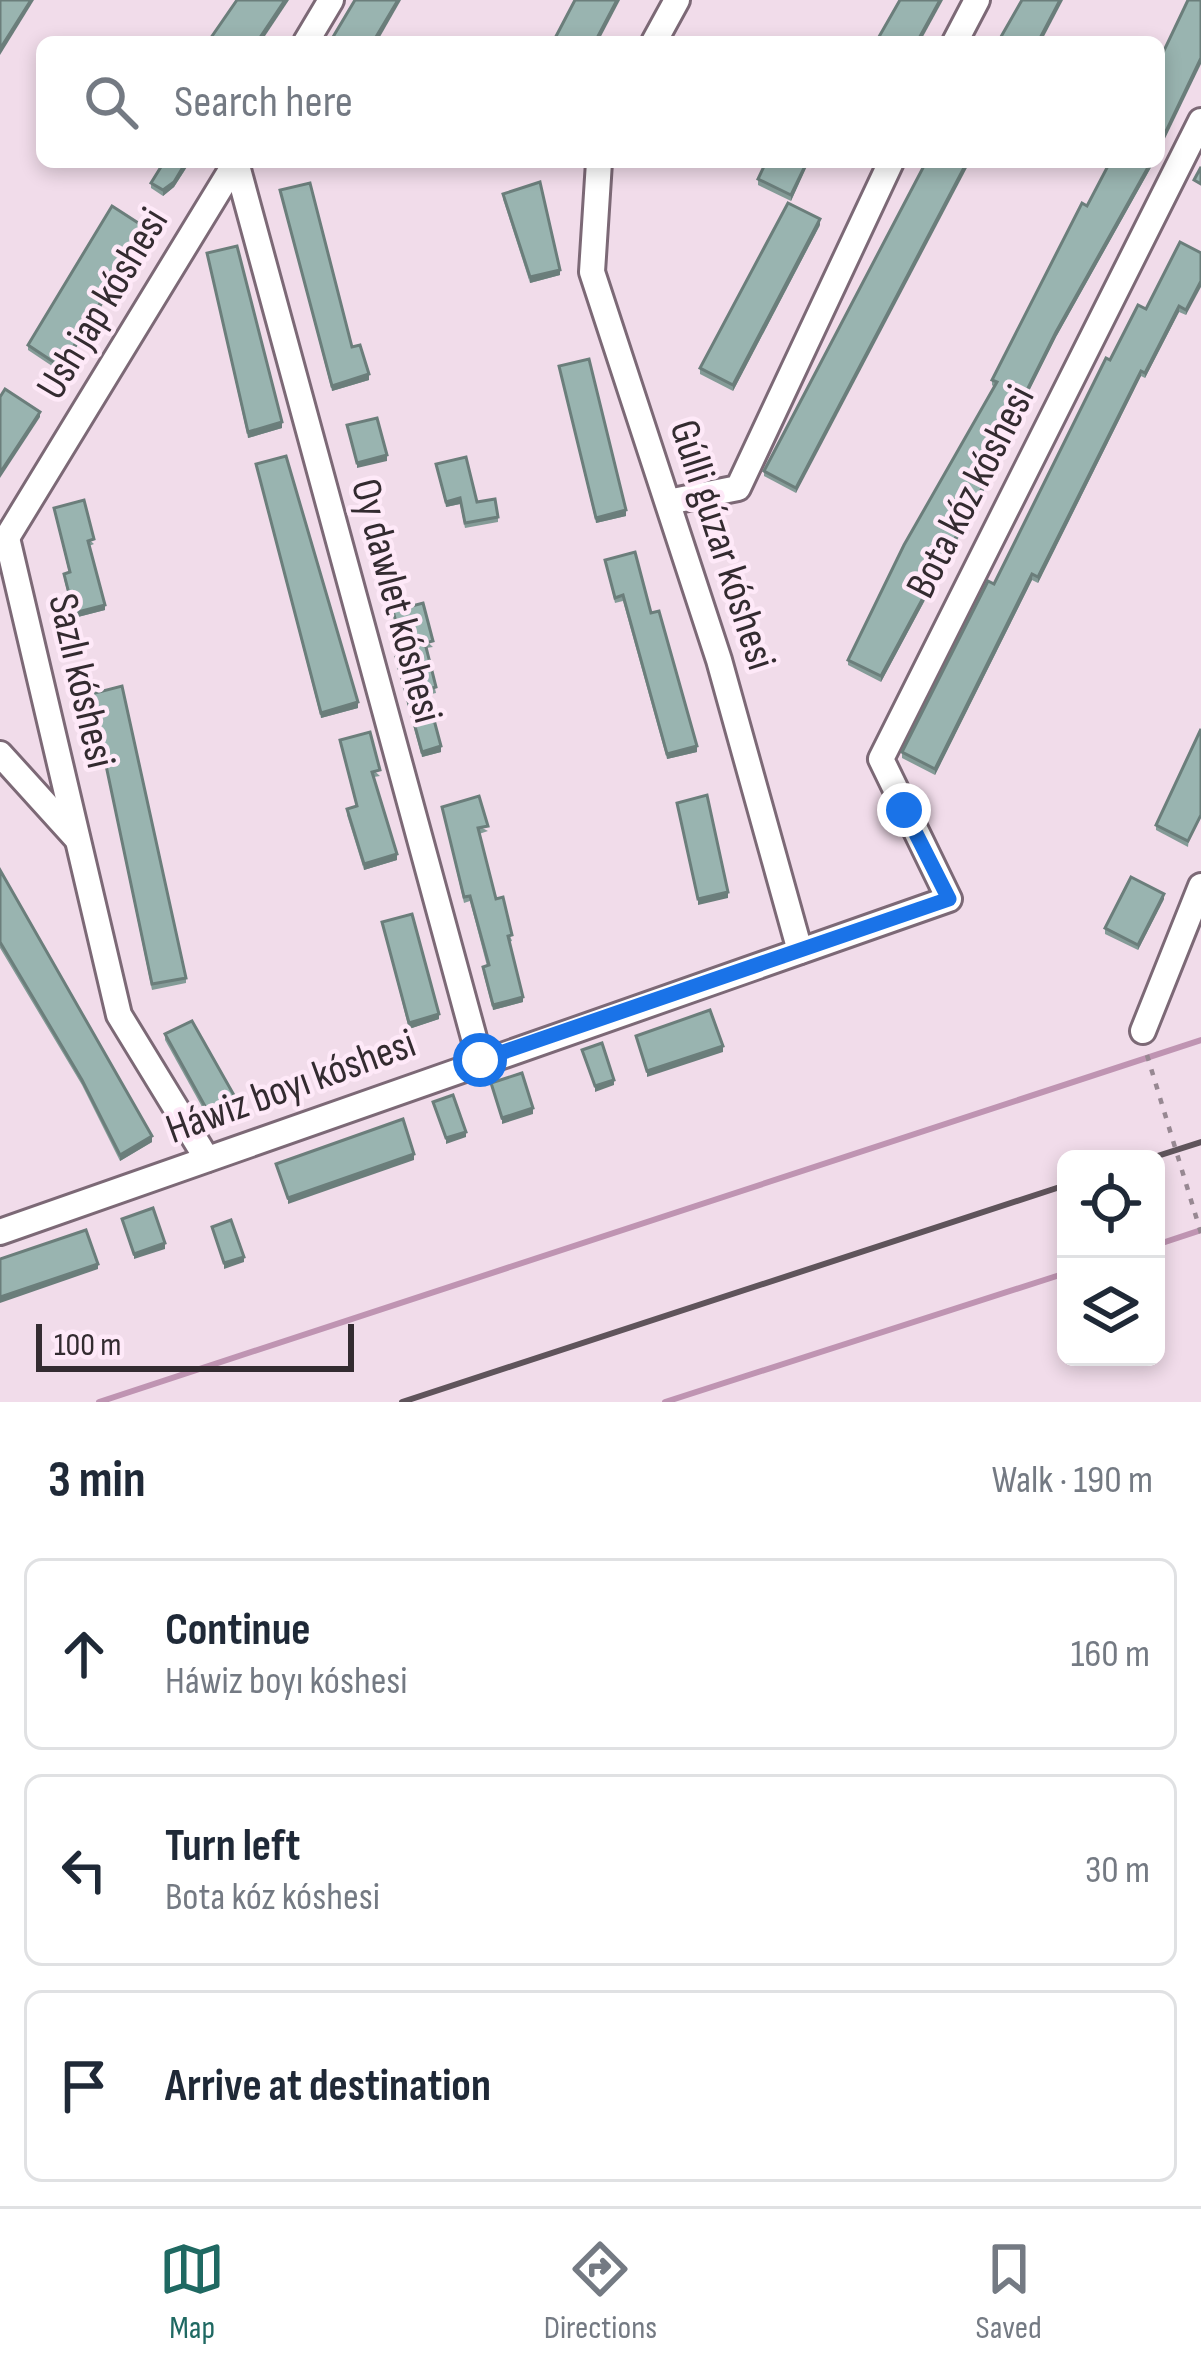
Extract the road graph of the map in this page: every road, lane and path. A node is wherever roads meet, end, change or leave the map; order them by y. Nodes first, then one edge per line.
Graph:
1 (331, 0) edge
2 (676, 0) edge
3 (977, 0) edge
4 (310, 36) edge
5 (657, 36) edge
6 (958, 36) edge
7 (1201, 121) edge
8 (232, 168) edge
9 (238, 168) edge
10 (598, 168) edge
11 (888, 168) edge
12 (668, 502) junction
13 (3, 544) edge
14 (0, 754) edge
15 (79, 841) junction
16 (1201, 886) edge
17 (949, 899) joint
18 (800, 951) junction
19 (1143, 1031) joint
20 (480, 1060) junction
21 (207, 1159) junction
22 (0, 1232) edge
23 (1201, 1233) edge

1 - 4 street
2 - 5 street
3 - 6 street
7 - 17 street, Bota kóz kóshesi
8 - 13 street, Ush jap kóshesi
9 - 20 street, Oy dawlet kóshesi
10 - 12 street, Gúlli gúzar kóshesi
11 - 12 street
12 - 18 street, Gúlli gúzar kóshesi
13 - 15 street, Sazlı kóshesi
14 - 15 street, Sazlı kóshesi
15 - 21 street, Sazlı kóshesi
16 - 19 street
17 - 18 street, Háwiz boyı kóshesi
18 - 20 street, Háwiz boyı kóshesi
19 - 23 path
20 - 21 street, Háwiz boyı kóshesi
21 - 22 street, Háwiz boyı kóshesi

